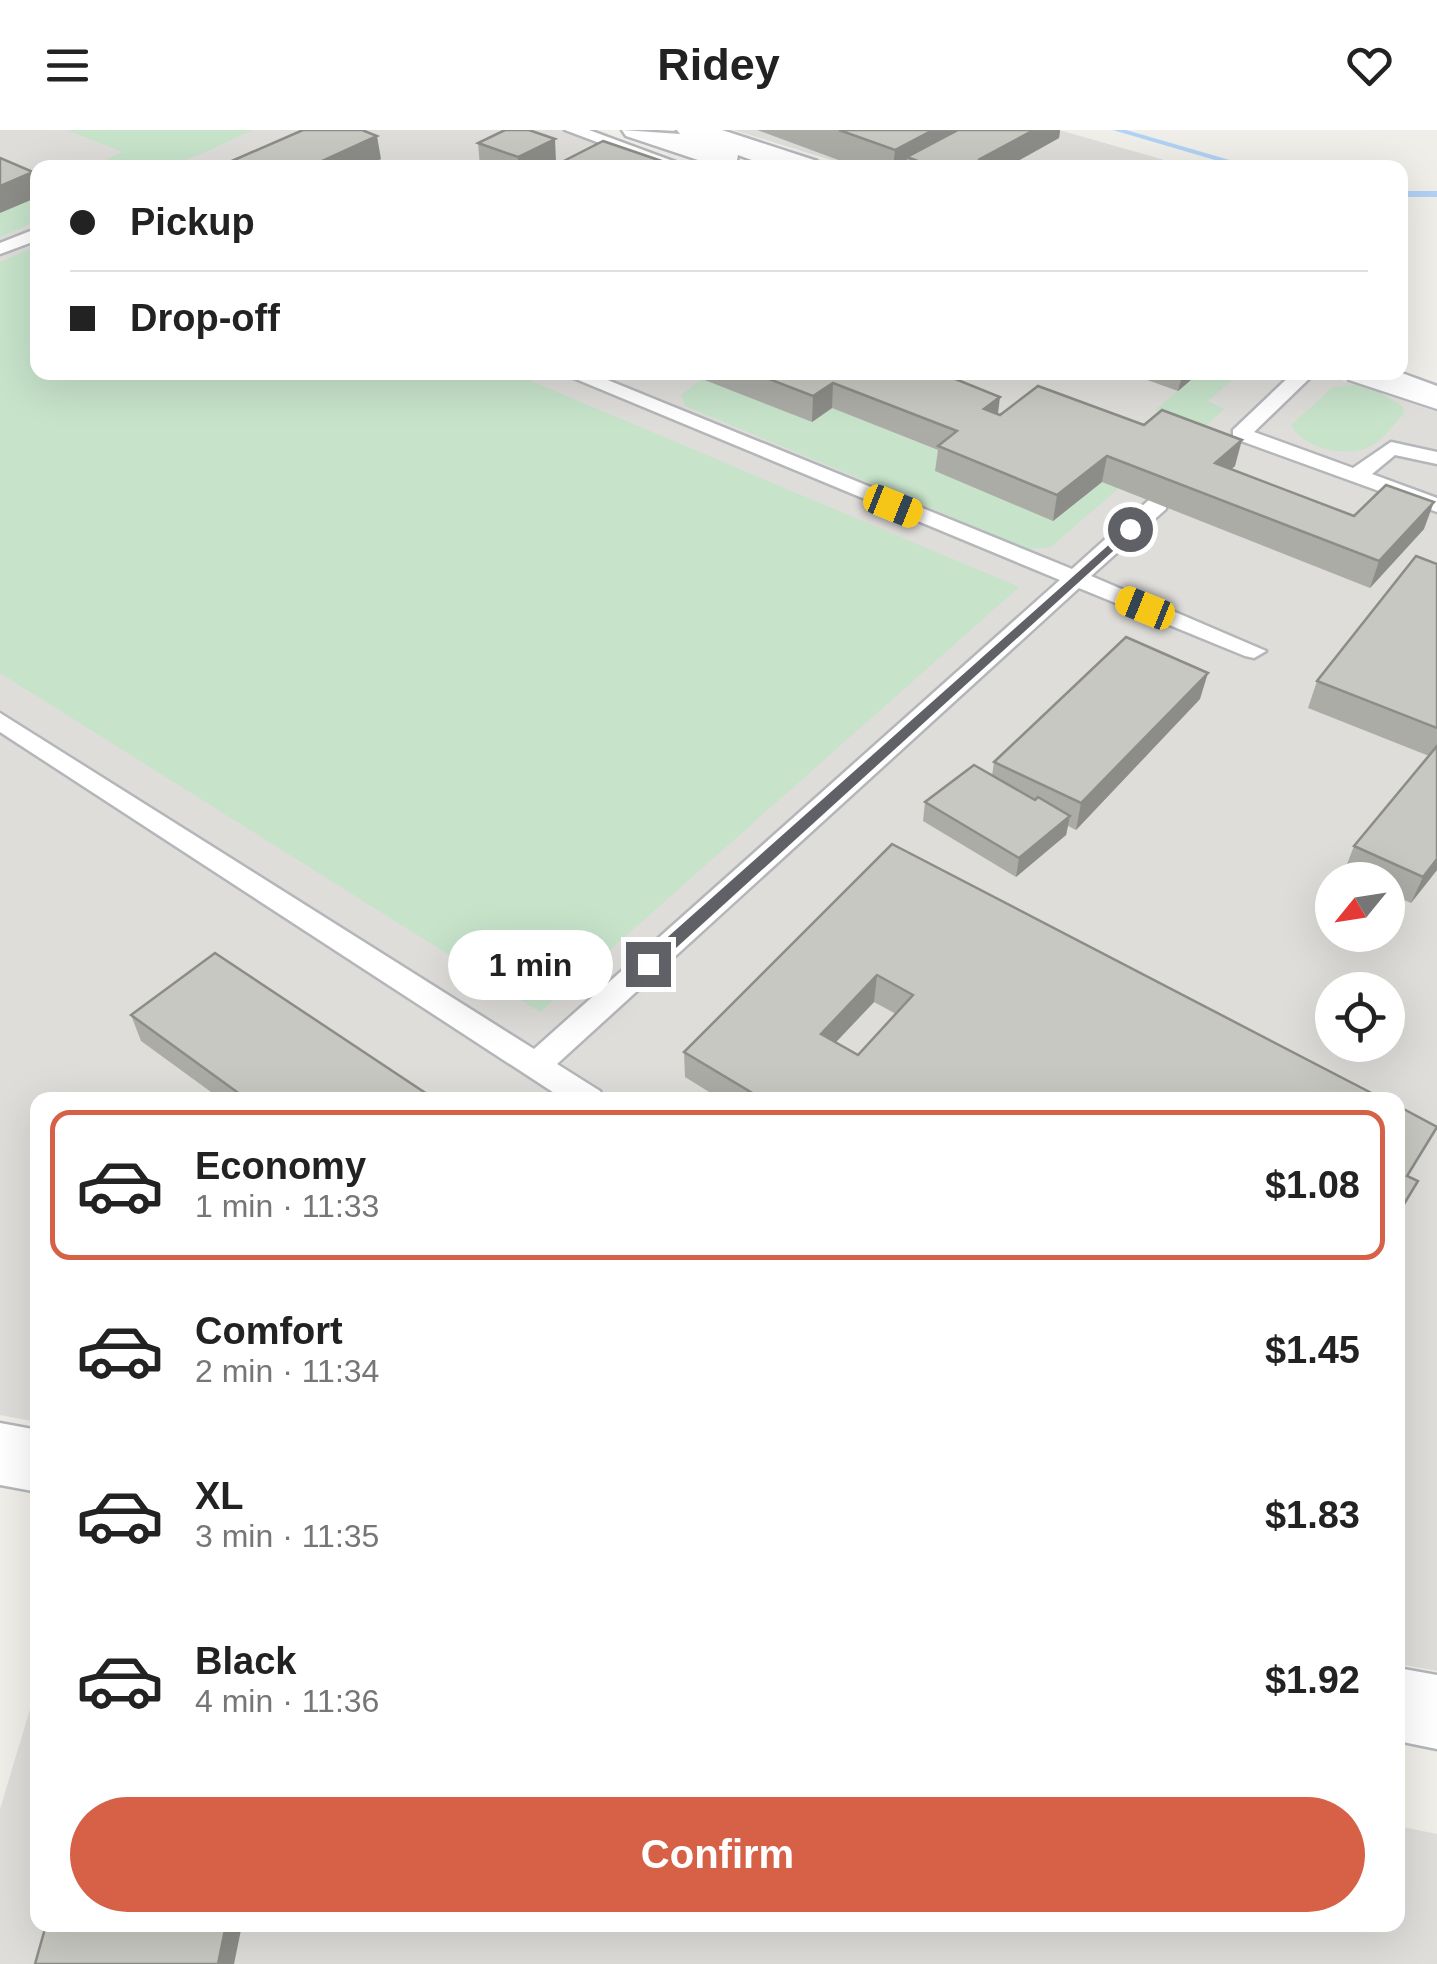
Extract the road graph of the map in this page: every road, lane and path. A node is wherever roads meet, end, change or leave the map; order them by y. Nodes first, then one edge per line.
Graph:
1 (637, 130) edge
2 (692, 130) edge
3 (581, 131) edge
4 (662, 160) edge
5 (726, 160) edge
6 (782, 160) edge
7 (30, 237) edge
8 (0, 250) edge
9 (1408, 365) edge
10 (1437, 374) edge
11 (588, 380) edge
12 (1298, 380) edge
13 (1385, 380) edge
14 (1437, 398) edge
15 (1437, 458) edge
16 (1356, 476) junction
17 (1158, 504) edge
18 (1437, 505) edge
19 (1072, 580) junction
20 (1254, 651) dead end
21 (0, 720) edge
22 (535, 1066) junction
23 (576, 1092) edge
24 (0, 1454) edge
25 (30, 1460) edge
26 (1405, 1706) edge
27 (1437, 1712) edge

1 - 5 main road
2 - 6 main road
3 - 4 lane
7 - 8 lane
9 - 10 main road
11 - 19 lane
12 - 16 lane
13 - 14 main road
15 - 16 lane
16 - 18 lane
17 - 19 lane
19 - 20 lane
19 - 22 lane
21 - 22 lane
22 - 23 lane
24 - 25 main road
26 - 27 main road

